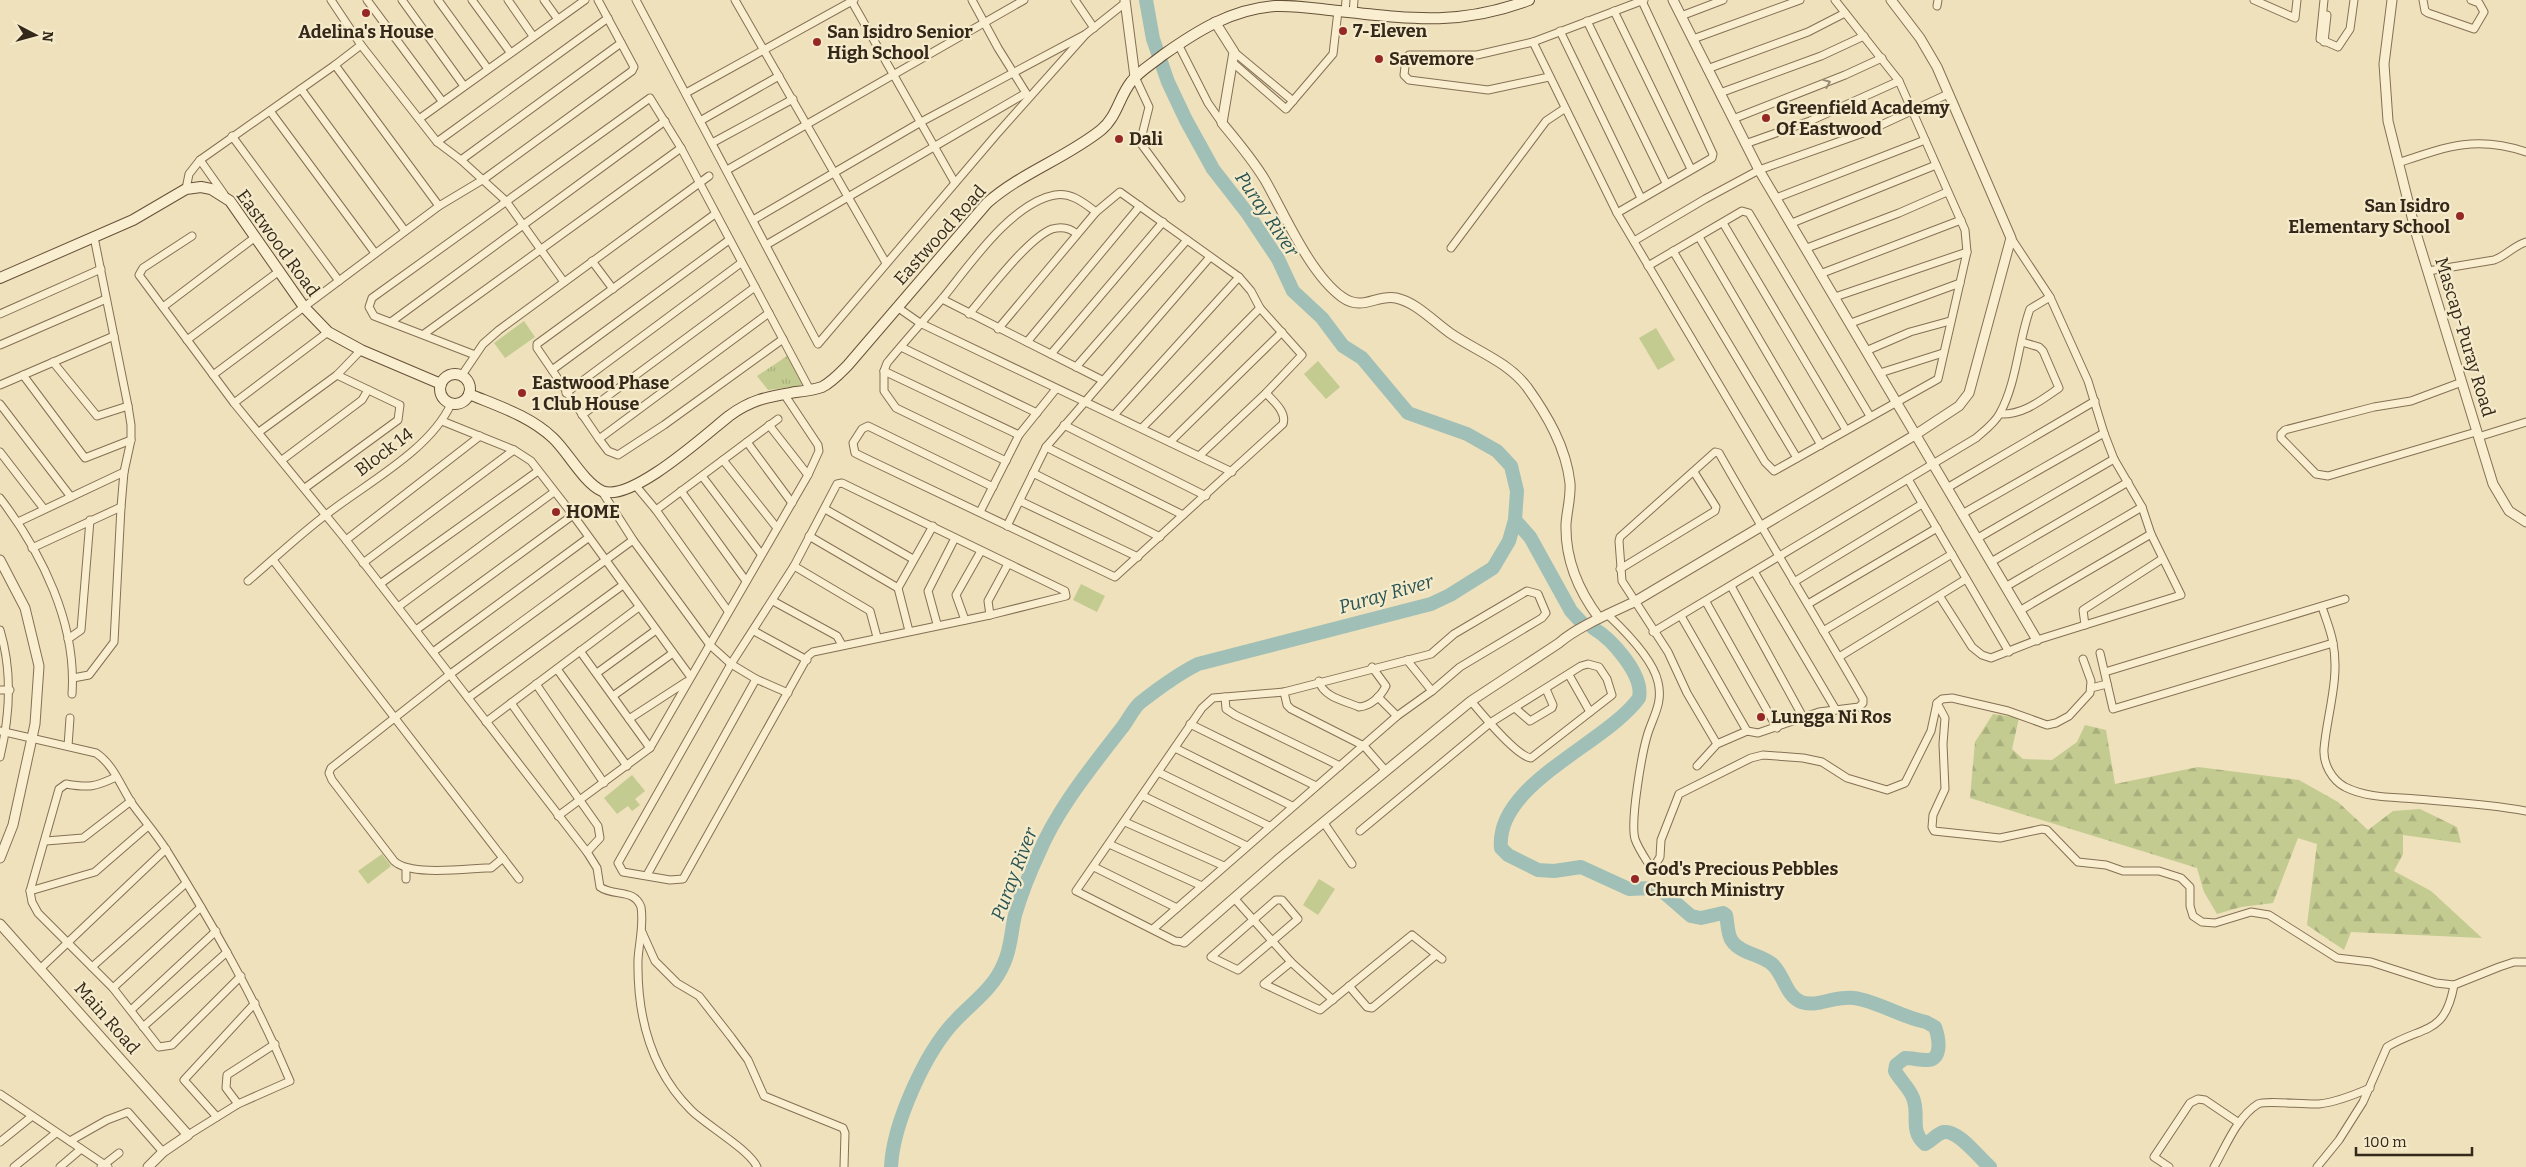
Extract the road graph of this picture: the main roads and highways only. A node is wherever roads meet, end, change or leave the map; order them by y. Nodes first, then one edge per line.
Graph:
1 (1529, 0) edge
2 (0, 278) edge
3 (441, 384) junction
4 (469, 394) junction

1 - 4 main road, Eastwood Road
2 - 3 main road, Eastwood Road
3 - 4 main road
3 - 4 main road

